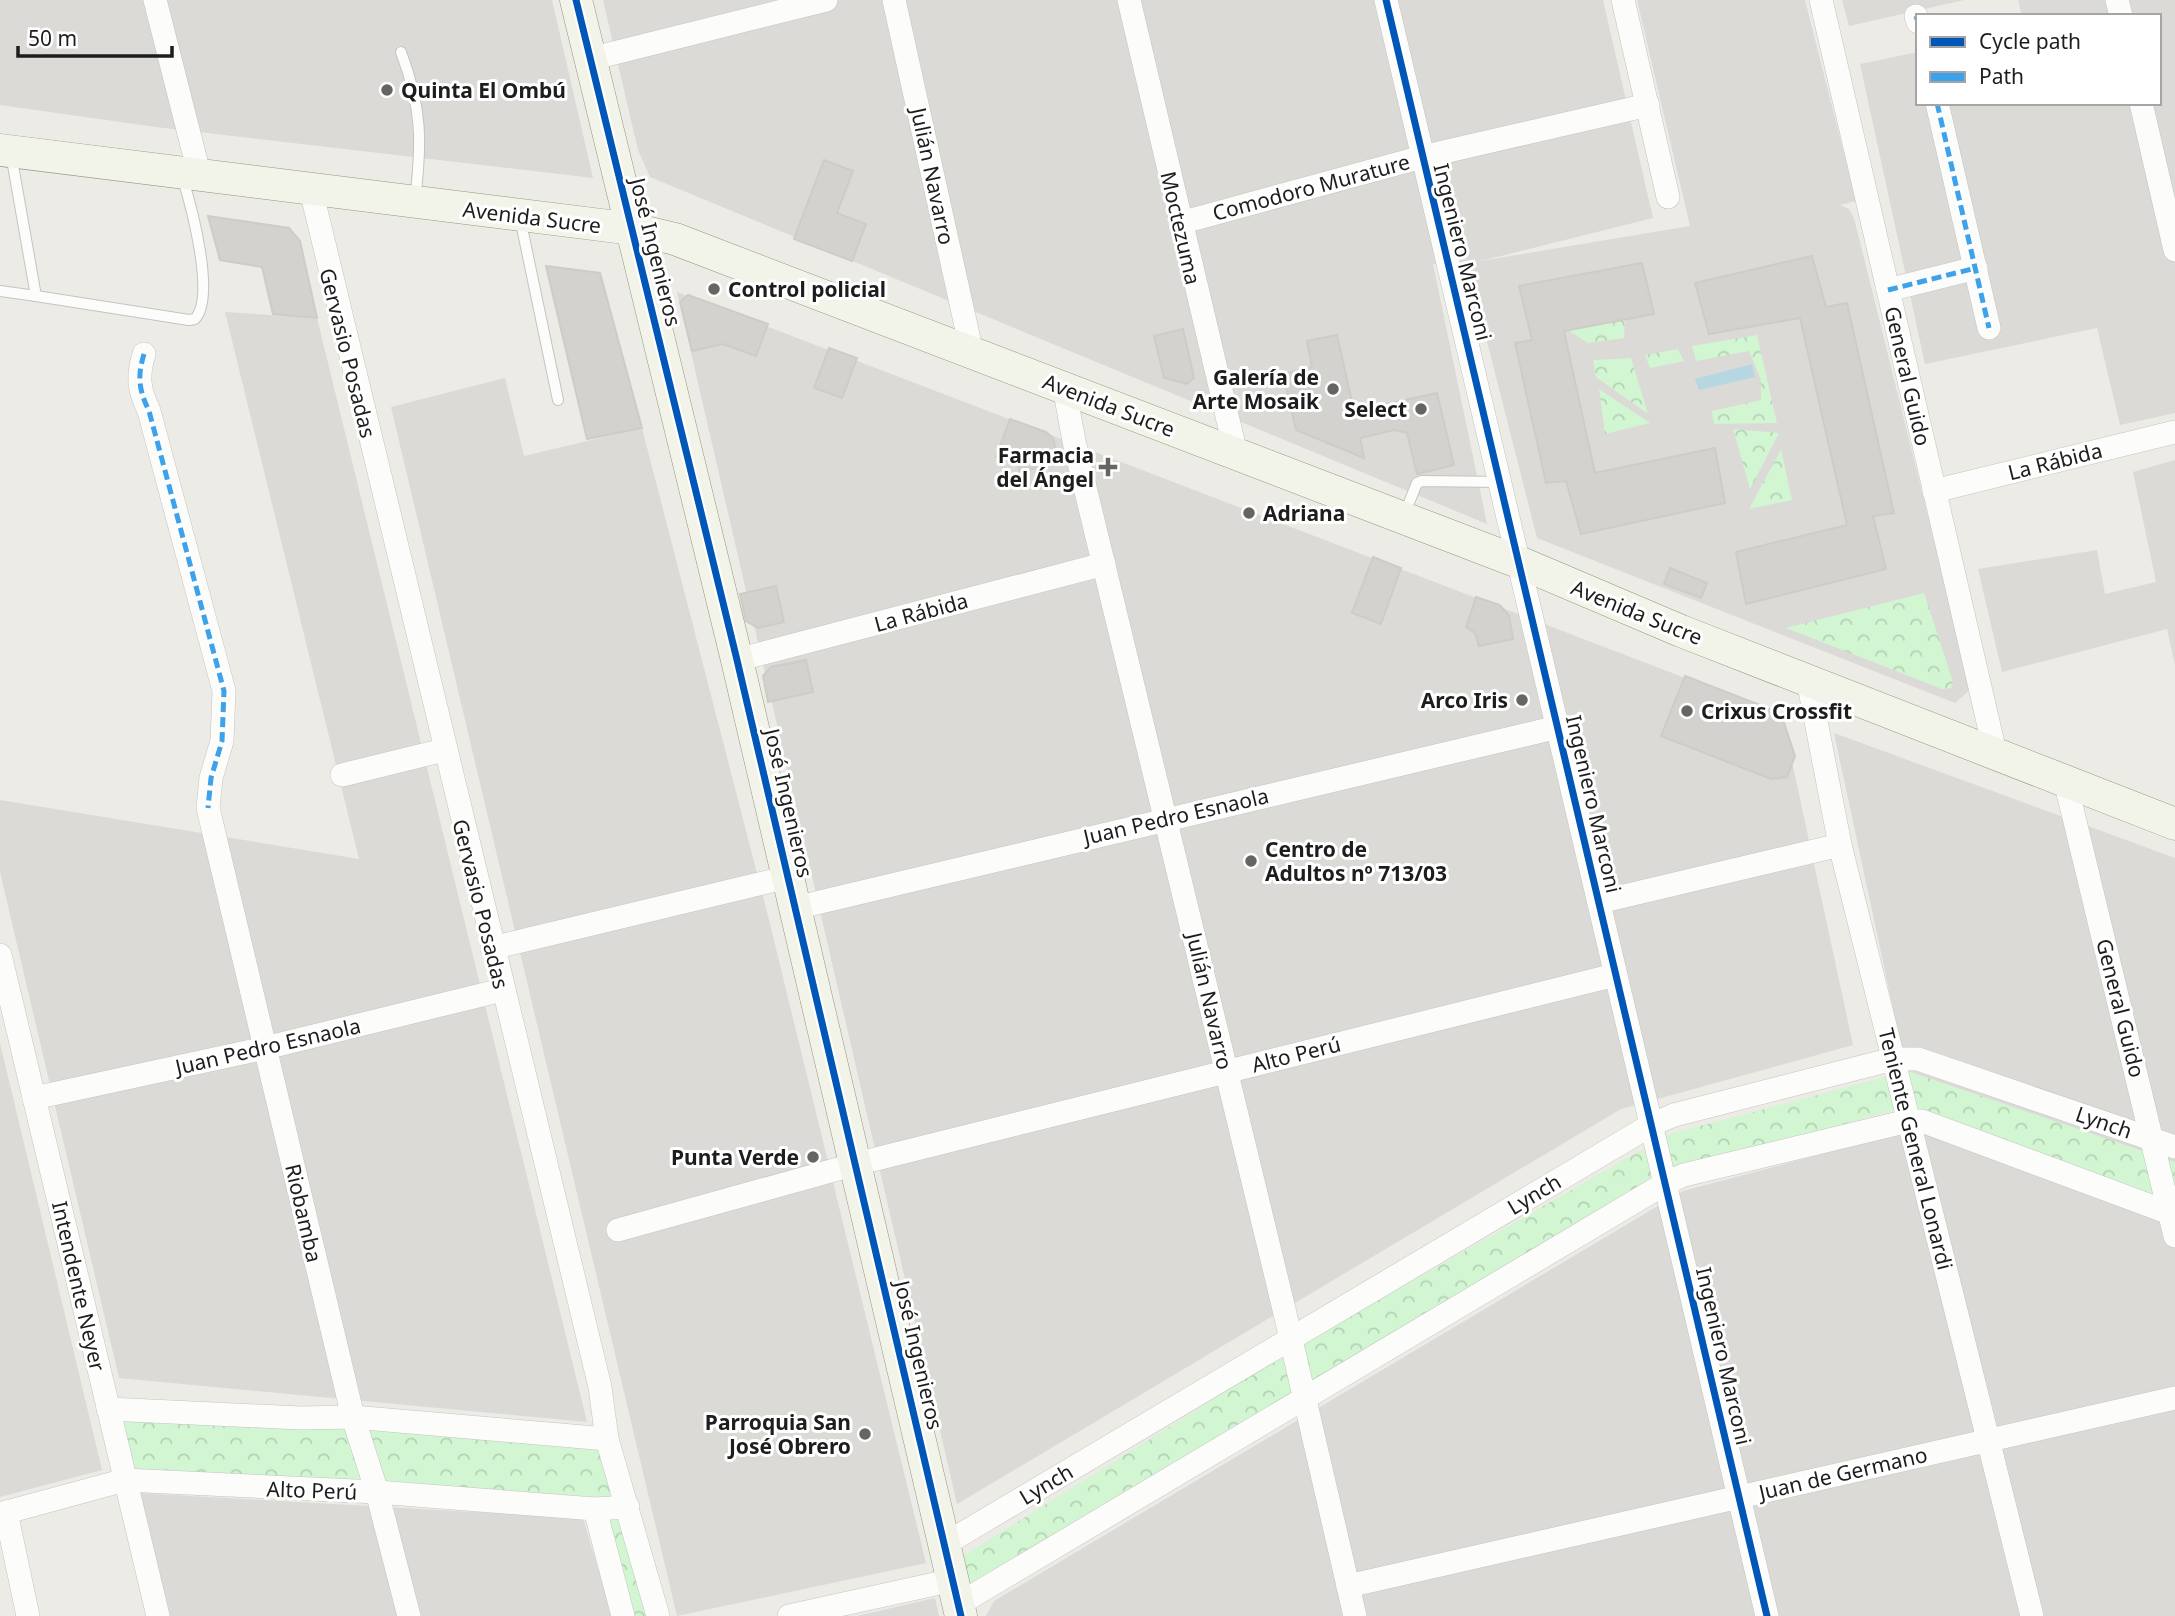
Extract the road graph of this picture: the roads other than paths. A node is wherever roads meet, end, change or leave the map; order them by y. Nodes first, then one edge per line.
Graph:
1 (155, 0) edge
2 (576, 0) edge
3 (826, 0) edge
4 (894, 0) edge
5 (1129, 0) edge
6 (1386, 0) edge
7 (1623, 0) edge
8 (1821, 0) edge
9 (401, 52) dead end
10 (590, 59) junction
11 (1648, 105) junction
12 (1937, 105) edge
13 (2141, 105) edge
14 (5, 151) edge
15 (1422, 157) junction
16 (189, 172) junction
17 (311, 190) junction
18 (1668, 197) dead end
19 (414, 203) junction
20 (519, 216) junction
21 (1180, 223) junction
22 (632, 229) junction
23 (2175, 250) edge
24 (1976, 268) junction
25 (1888, 290) junction
26 (0, 291) edge
27 (36, 296) junction
28 (1989, 328) dead end
29 (972, 353) junction
30 (144, 354) dead end
31 (1064, 387) junction
32 (558, 400) dead end
33 (2175, 432) edge
34 (1237, 454) junction
35 (1502, 482) junction
36 (1934, 491) junction
37 (1403, 518) junction
38 (1104, 564) junction
39 (1521, 564) junction
40 (737, 660) junction
41 (1808, 680) junction
42 (1558, 727) junction
43 (444, 750) junction
44 (1995, 752) junction
45 (342, 775) dead end
46 (2065, 780) junction
47 (1167, 818) junction
48 (2175, 824) edge
49 (1840, 845) junction
50 (788, 877) junction
51 (1599, 902) junction
52 (796, 908) junction
53 (492, 948) junction
54 (0, 956) edge
55 (1615, 975) junction
56 (502, 990) junction
57 (265, 1048) junction
58 (1893, 1059) junction
59 (1227, 1071) junction
60 (34, 1098) junction
61 (1908, 1121) junction
62 (1651, 1125) junction
63 (2164, 1143) edge
64 (856, 1164) junction
65 (1666, 1183) junction
66 (2172, 1214) edge
67 (618, 1230) dead end
68 (2175, 1237) edge
69 (1291, 1338) junction
70 (1305, 1398) junction
71 (2175, 1398) edge
72 (108, 1409) junction
73 (353, 1417) junction
74 (607, 1439) junction
75 (1990, 1440) junction
76 (125, 1480) junction
77 (377, 1492) junction
78 (1738, 1496) junction
79 (628, 1507) junction
80 (596, 1509) junction
81 (3, 1513) edge
82 (945, 1544) junction
83 (1348, 1586) junction
84 (958, 1600) edge
85 (28, 1616) edge
86 (158, 1616) edge
87 (409, 1616) edge
88 (623, 1616) edge
89 (658, 1616) edge
90 (789, 1616) edge
91 (1355, 1616) edge
92 (1767, 1616) edge
93 (2032, 1616) edge

1 - 16 street
2 - 10 main road, José Ingenieros
3 - 10 street
4 - 29 street, Julián Navarro
5 - 21 street, Moctezuma
6 - 15 street, Ingeniero Marconi
7 - 11 street
8 - 25 street, General Guido
9 - 19 lane
10 - 22 main road, José Ingenieros
11 - 15 street, Comodoro Murature
11 - 18 street
12 - 24 street
13 - 23 street
14 - 16 main road, Avenida Sucre
14 - 27 lane
15 - 21 street, Comodoro Murature
15 - 35 street, Ingeniero Marconi
16 - 17 main road, Avenida Sucre
16 - 27 lane
17 - 19 main road, Avenida Sucre
17 - 43 street, Gervasio Posadas
19 - 20 main road, Avenida Sucre
20 - 22 main road, Avenida Sucre
20 - 32 lane
21 - 34 street, Moctezuma
22 - 29 main road, Avenida Sucre
22 - 40 main road, José Ingenieros
24 - 25 street
24 - 28 street
25 - 36 street, General Guido
26 - 27 lane
29 - 31 main road, Avenida Sucre
30 - 57 street, Riobamba
31 - 34 main road, Avenida Sucre
31 - 38 street, Julián Navarro
33 - 36 street, La Rábida
34 - 37 main road, Avenida Sucre
35 - 37 lane
35 - 39 street, Ingeniero Marconi
36 - 44 street, General Guido
37 - 39 main road, Avenida Sucre
38 - 40 street, La Rábida
38 - 47 street, Julián Navarro
39 - 41 main road, Avenida Sucre
39 - 42 street, Ingeniero Marconi
40 - 50 main road, José Ingenieros
41 - 44 main road, Avenida Sucre
41 - 49 street, Teniente General Lonardi
42 - 47 street, Juan Pedro Esnaola
42 - 51 street, Ingeniero Marconi
43 - 45 street
43 - 53 street, Gervasio Posadas
44 - 46 main road, Avenida Sucre
46 - 48 main road, Avenida Sucre
46 - 63 street, General Guido
47 - 52 street, Juan Pedro Esnaola
47 - 59 street, Julián Navarro
49 - 51 street
49 - 58 street, Teniente General Lonardi
50 - 52 main road, José Ingenieros
50 - 53 street
51 - 55 street, Ingeniero Marconi
52 - 64 main road, José Ingenieros
53 - 56 street, Gervasio Posadas
54 - 60 street, Intendente Neyer
55 - 59 street, Alto Perú
55 - 62 street, Ingeniero Marconi
56 - 57 street, Juan Pedro Esnaola
56 - 74 street, Gervasio Posadas
57 - 60 street, Juan Pedro Esnaola
57 - 73 street, Riobamba
58 - 61 street, Teniente General Lonardi
58 - 62 street, Lynch
58 - 63 street, Lynch
59 - 64 street, Alto Perú
59 - 69 street, Julián Navarro
60 - 72 street, Intendente Neyer
61 - 65 street
61 - 66 street
61 - 75 street, Teniente General Lonardi
62 - 65 street, Ingeniero Marconi
62 - 69 street, Lynch
63 - 66 street, General Guido
64 - 67 street, Alto Perú
64 - 82 main road, José Ingenieros
65 - 70 street
65 - 78 street, Ingeniero Marconi
66 - 68 street, General Guido
69 - 70 street, Julián Navarro
69 - 82 street, Lynch
70 - 83 street, Julián Navarro
70 - 84 street
71 - 75 street, Juan de Germano
72 - 73 street
72 - 76 street, Intendente Neyer
73 - 74 street
73 - 77 street, Riobamba
74 - 79 street, Gervasio Posadas
75 - 78 street, Juan de Germano
75 - 93 street, Teniente General Lonardi
76 - 77 street, Alto Perú
76 - 81 street, Alto Perú
76 - 86 street, Intendente Neyer
77 - 80 street, Alto Perú
77 - 87 street, Riobamba
78 - 83 street, Juan de Germano
78 - 92 street, Ingeniero Marconi
79 - 80 street, Alto Perú
79 - 89 street, Gervasio Posadas
80 - 88 street
81 - 85 street
82 - 84 main road, José Ingenieros
83 - 91 street, Julián Navarro
84 - 90 street

